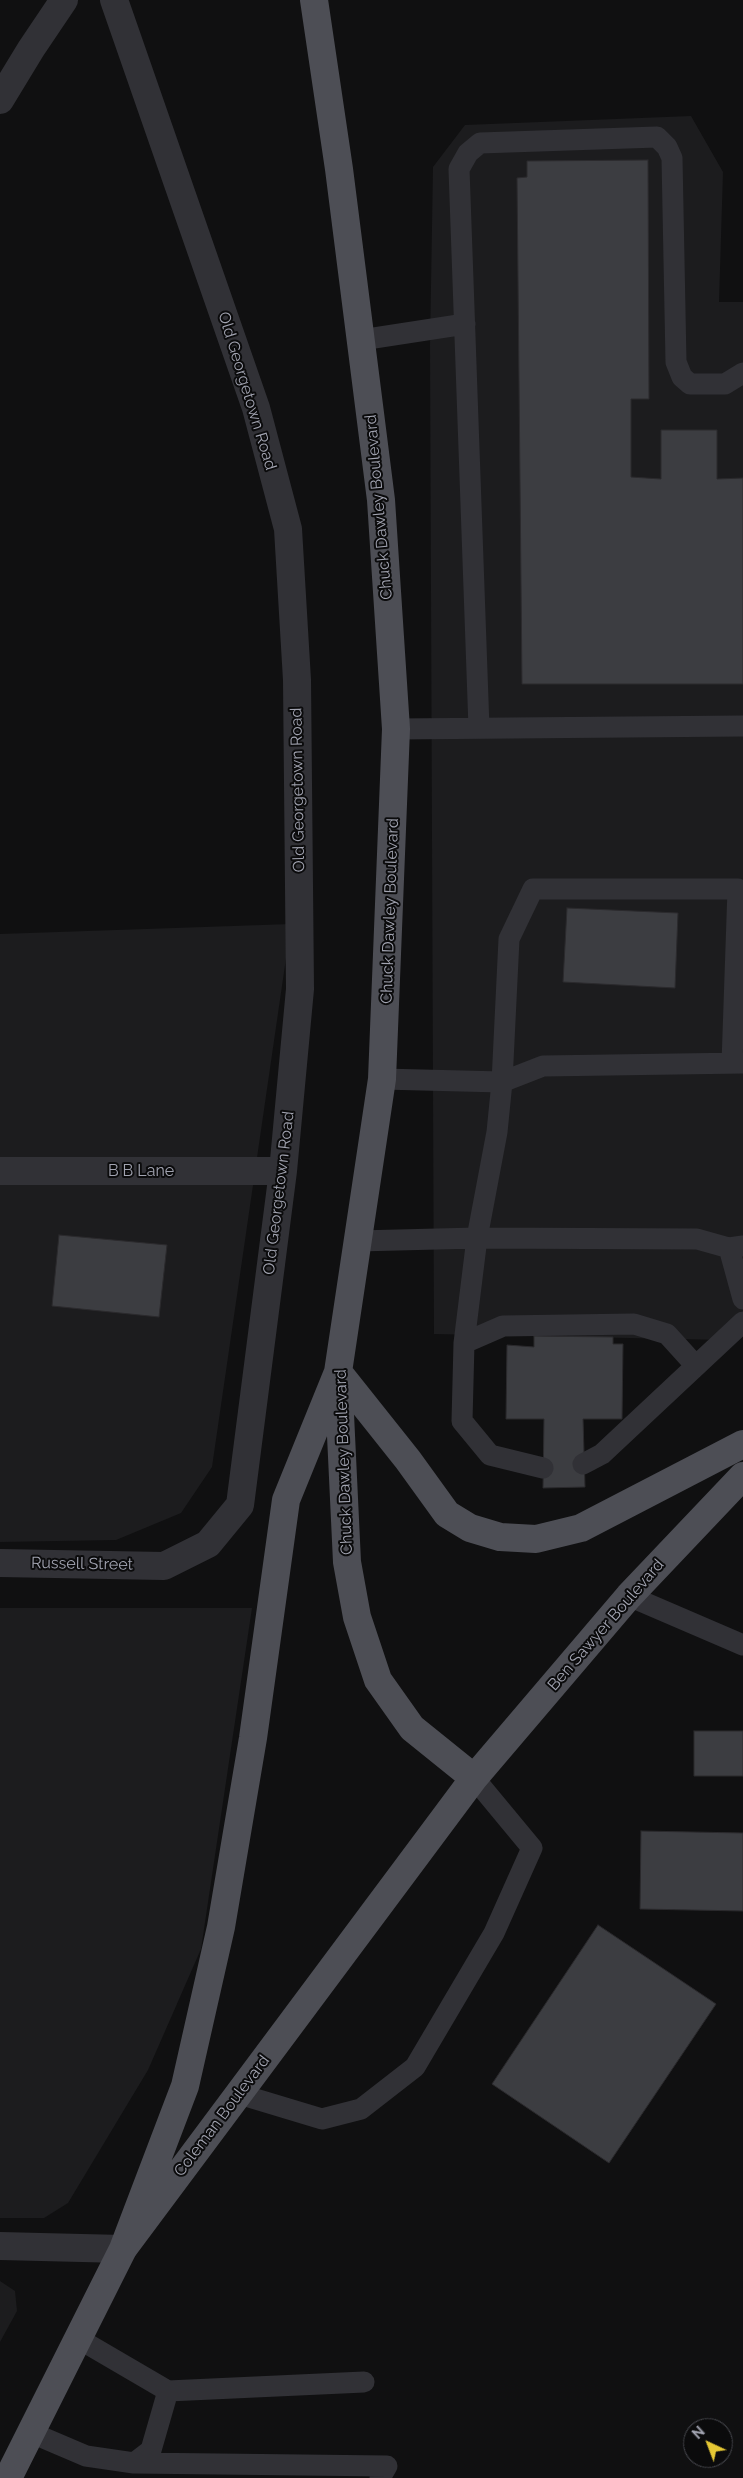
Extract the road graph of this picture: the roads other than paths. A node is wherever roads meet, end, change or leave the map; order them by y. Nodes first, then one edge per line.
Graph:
1 (64, 0) edge
2 (114, 0) edge
3 (314, 0) edge
4 (0, 100) edge
5 (465, 324) junction
6 (361, 340) junction
7 (743, 373) edge
8 (743, 726) edge
9 (480, 728) junction
10 (396, 729) junction
11 (738, 1063) edge
12 (382, 1079) junction
13 (502, 1082) junction
14 (283, 1171) junction
15 (0, 1172) edge
16 (477, 1238) junction
17 (358, 1241) junction
18 (736, 1247) edge
19 (743, 1299) edge
20 (743, 1322) edge
21 (464, 1343) junction
22 (696, 1366) junction
23 (338, 1372) junction
24 (743, 1444) edge
25 (583, 1464) dead end
26 (543, 1468) dead end
27 (743, 1476) edge
28 (0, 1563) edge
29 (164, 1566) joint
30 (629, 1596) junction
31 (743, 1644) edge
32 (474, 1778) junction
33 (239, 2094) junction
34 (0, 2246) edge
35 (123, 2249) junction
36 (79, 2339) junction
37 (364, 2382) dead end
38 (168, 2391) junction
39 (32, 2433) junction
40 (134, 2463) junction
41 (8, 2478) edge
42 (380, 2478) edge

1 - 4 street
2 - 14 street, Old Georgetown Road
3 - 6 main road, Chuck Dawley Boulevard
5 - 6 lane
5 - 7 lane
5 - 9 lane
6 - 10 main road, Chuck Dawley Boulevard
8 - 9 lane
9 - 10 lane
10 - 12 main road, Chuck Dawley Boulevard
11 - 13 lane
11 - 13 lane
12 - 13 lane
12 - 17 main road, Chuck Dawley Boulevard
13 - 16 lane
14 - 15 street, B B Lane
14 - 29 street, Old Georgetown Road
16 - 17 lane
16 - 18 lane
16 - 21 lane
17 - 23 main road, Chuck Dawley Boulevard
18 - 19 lane
20 - 22 lane
21 - 22 lane
21 - 26 lane
22 - 25 lane
23 - 24 main road
23 - 32 main road, Chuck Dawley Boulevard
23 - 35 main road
27 - 30 main road, Ben Sawyer Boulevard
28 - 29 street, Russell Street
30 - 31 lane
30 - 32 main road, Ben Sawyer Boulevard
32 - 33 main road, Coleman Boulevard
32 - 33 lane
33 - 35 main road, Coleman Boulevard
34 - 35 street
35 - 36 main road, Coleman Boulevard
36 - 38 lane
36 - 39 main road, Coleman Boulevard
37 - 38 lane
38 - 40 lane
39 - 40 lane
39 - 41 main road, Coleman Boulevard
40 - 42 lane

